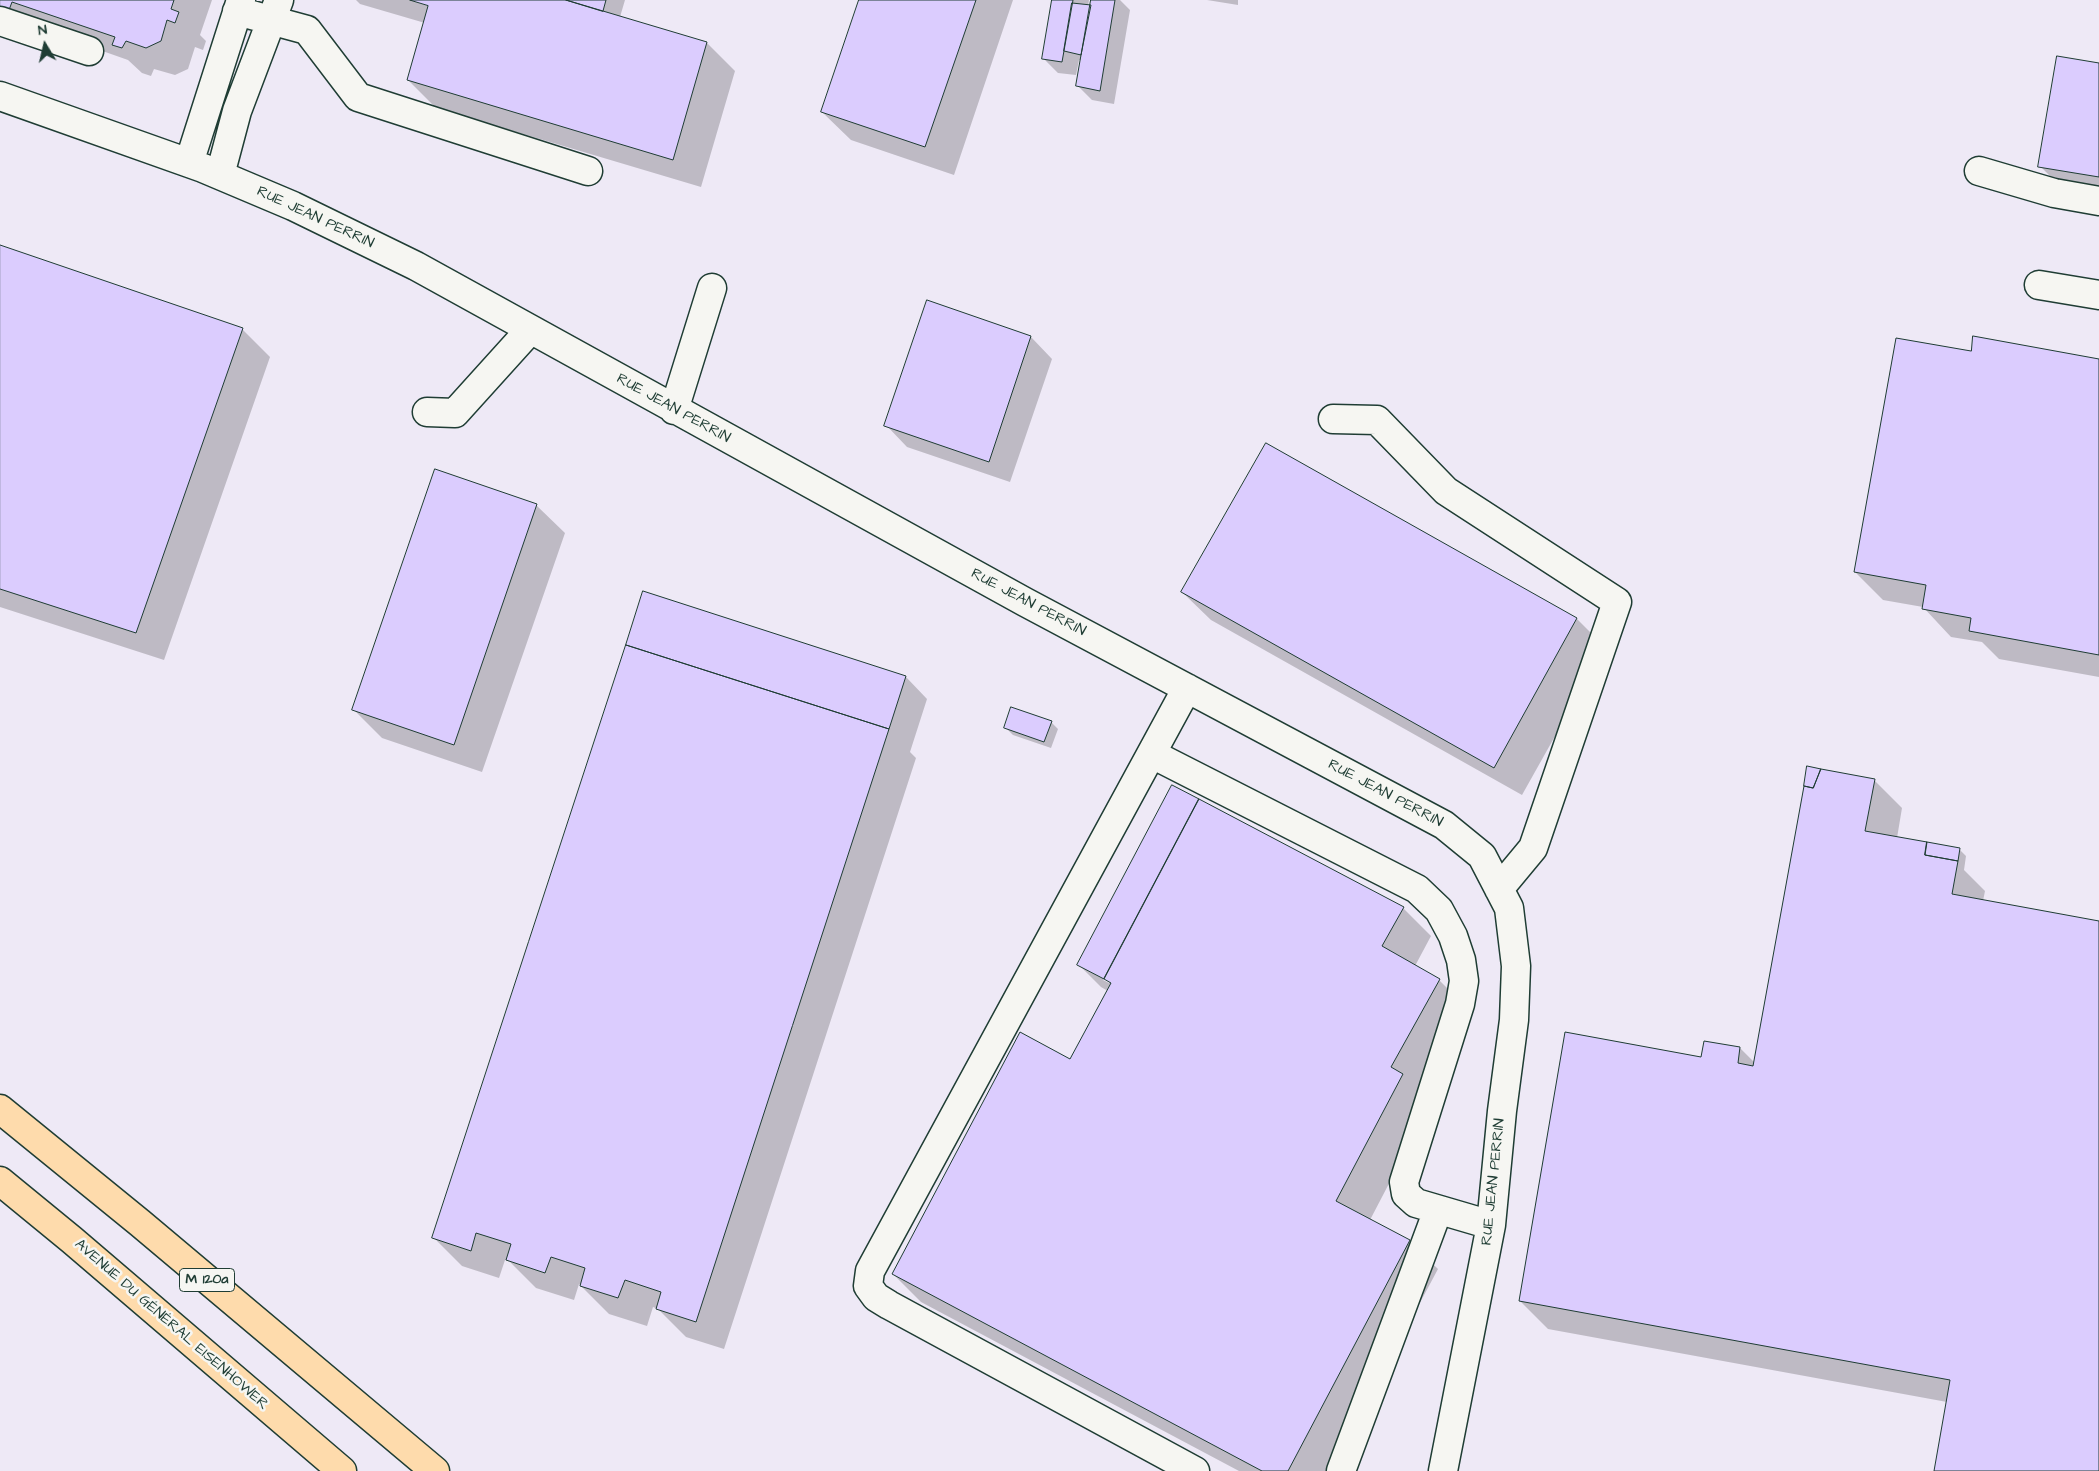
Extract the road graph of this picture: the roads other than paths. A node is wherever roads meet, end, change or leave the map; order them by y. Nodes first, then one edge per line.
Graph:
1 (239, 5) edge
2 (275, 10) edge
3 (0, 21) edge
4 (89, 51) dead end
5 (0, 96) edge
6 (189, 163) junction
7 (1979, 170) dead end
8 (588, 171) dead end
9 (220, 175) junction
10 (2099, 201) edge
11 (2039, 285) dead end
12 (712, 288) dead end
13 (2099, 295) edge
14 (530, 330) junction
15 (674, 410) junction
16 (428, 412) dead end
17 (1332, 419) dead end
18 (1187, 688) junction
19 (1152, 754) junction
20 (1499, 889) junction
21 (0, 1109) edge
22 (0, 1180) edge
23 (1438, 1210) junction
24 (1491, 1225) junction
25 (342, 1471) edge
26 (435, 1471) edge
27 (1195, 1471) edge
28 (1341, 1471) edge
29 (1443, 1471) edge

1 - 2 street
1 - 6 street
2 - 8 street
2 - 9 street
3 - 4 street
5 - 6 street, RUE JEAN PERRIN
6 - 9 street, RUE JEAN PERRIN
7 - 10 street
9 - 14 street, RUE JEAN PERRIN
11 - 13 street
12 - 15 street
14 - 15 street, RUE JEAN PERRIN
14 - 16 street
15 - 18 street, RUE JEAN PERRIN
17 - 20 street
18 - 19 street
18 - 20 street, RUE JEAN PERRIN
19 - 23 street
19 - 27 street
20 - 24 street, RUE JEAN PERRIN
21 - 26 main road, M 120a
22 - 25 main road, AVENUE DU GÉNÉRAL EISENHOWER
23 - 24 street
23 - 28 street
24 - 29 street, RUE JEAN PERRIN

